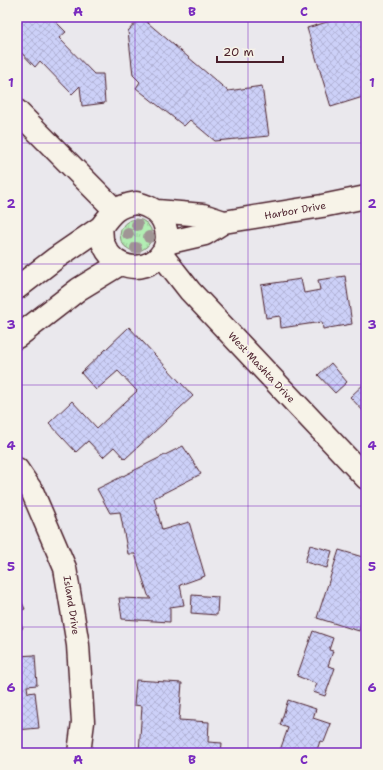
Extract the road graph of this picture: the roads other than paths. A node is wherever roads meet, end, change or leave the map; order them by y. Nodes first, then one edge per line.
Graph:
1 (17, 111) edge
2 (366, 197) edge
3 (115, 210) junction
4 (157, 211) junction
5 (224, 222) junction
6 (101, 228) junction
7 (164, 248) junction
8 (120, 264) junction
9 (17, 288) edge
10 (17, 337) edge
11 (17, 469) edge
12 (366, 478) edge
13 (78, 753) edge

1 - 3 street
2 - 5 street, Harbor Drive
3 - 4 street
3 - 6 street
4 - 5 street, Harbor Drive
4 - 7 street
5 - 7 street, Harbor Drive
6 - 8 street
6 - 9 street
7 - 8 street
7 - 12 street, West Mashta Drive
8 - 10 street
11 - 13 street, Island Drive

